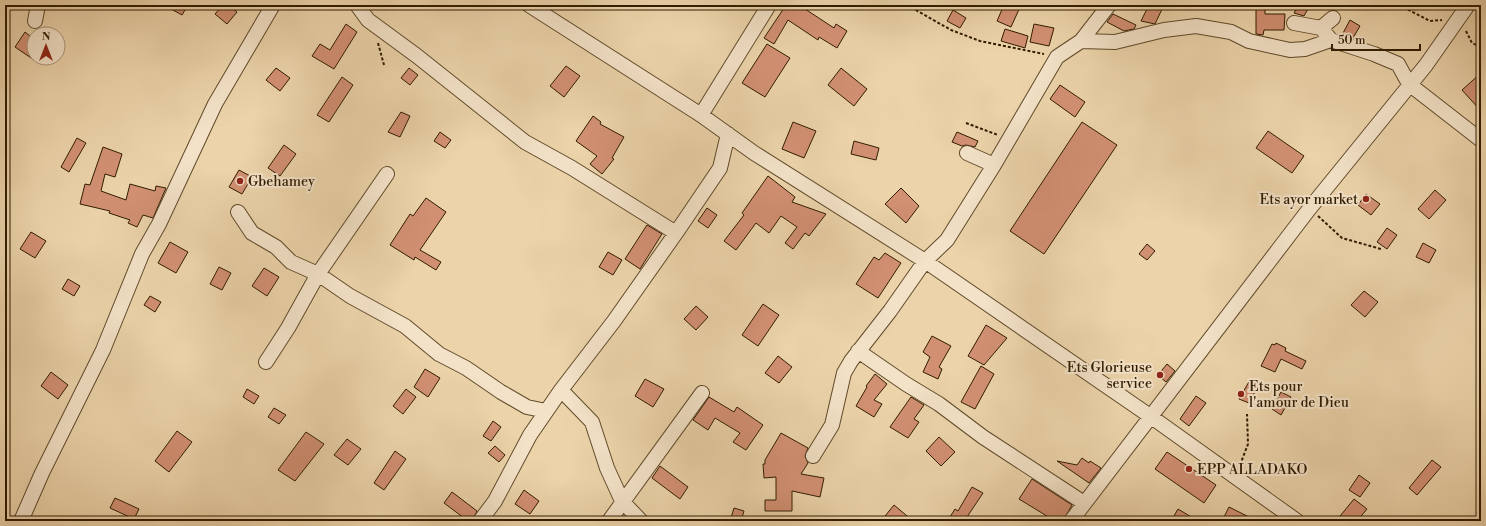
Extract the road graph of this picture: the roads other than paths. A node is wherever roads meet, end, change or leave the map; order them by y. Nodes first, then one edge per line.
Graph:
1 (38, 5) edge
2 (273, 5) edge
3 (357, 5) edge
4 (529, 5) edge
5 (769, 5) edge
6 (1109, 5) edge
7 (1468, 5) edge
8 (1333, 18) dead end
9 (36, 20) dead end
10 (1294, 23) dead end
11 (1321, 28) junction
12 (1331, 40) junction
13 (1081, 41) junction
14 (1409, 84) junction
15 (701, 115) junction
16 (728, 134) junction
17 (1481, 140) edge
18 (967, 153) dead end
19 (994, 165) junction
20 (387, 174) dead end
21 (238, 212) dead end
22 (676, 233) junction
23 (925, 260) junction
24 (318, 274) junction
25 (858, 351) junction
26 (266, 362) dead end
27 (561, 390) junction
28 (702, 393) dead end
29 (546, 411) junction
30 (1150, 416) junction
31 (814, 456) dead end
32 (622, 501) junction
33 (1084, 503) junction
34 (21, 521) edge
35 (480, 521) edge
36 (609, 521) edge
37 (641, 521) edge
38 (1071, 521) edge
39 (1297, 521) edge

1 - 9 street
2 - 34 street
3 - 22 street
4 - 15 street
5 - 15 street
6 - 13 street
7 - 14 street
8 - 11 street
10 - 11 street
11 - 12 street
12 - 13 street
12 - 14 street
13 - 19 street
14 - 17 street
14 - 30 street
15 - 16 street
16 - 22 street
16 - 23 street
18 - 19 street
19 - 23 street
20 - 24 street
21 - 24 street
22 - 27 street
23 - 25 street
23 - 30 street
24 - 26 street
24 - 29 street
25 - 31 street
25 - 33 street
27 - 29 street
27 - 32 street
28 - 32 street
29 - 35 street
30 - 33 street
30 - 39 street
32 - 36 street
32 - 37 street
33 - 38 street

